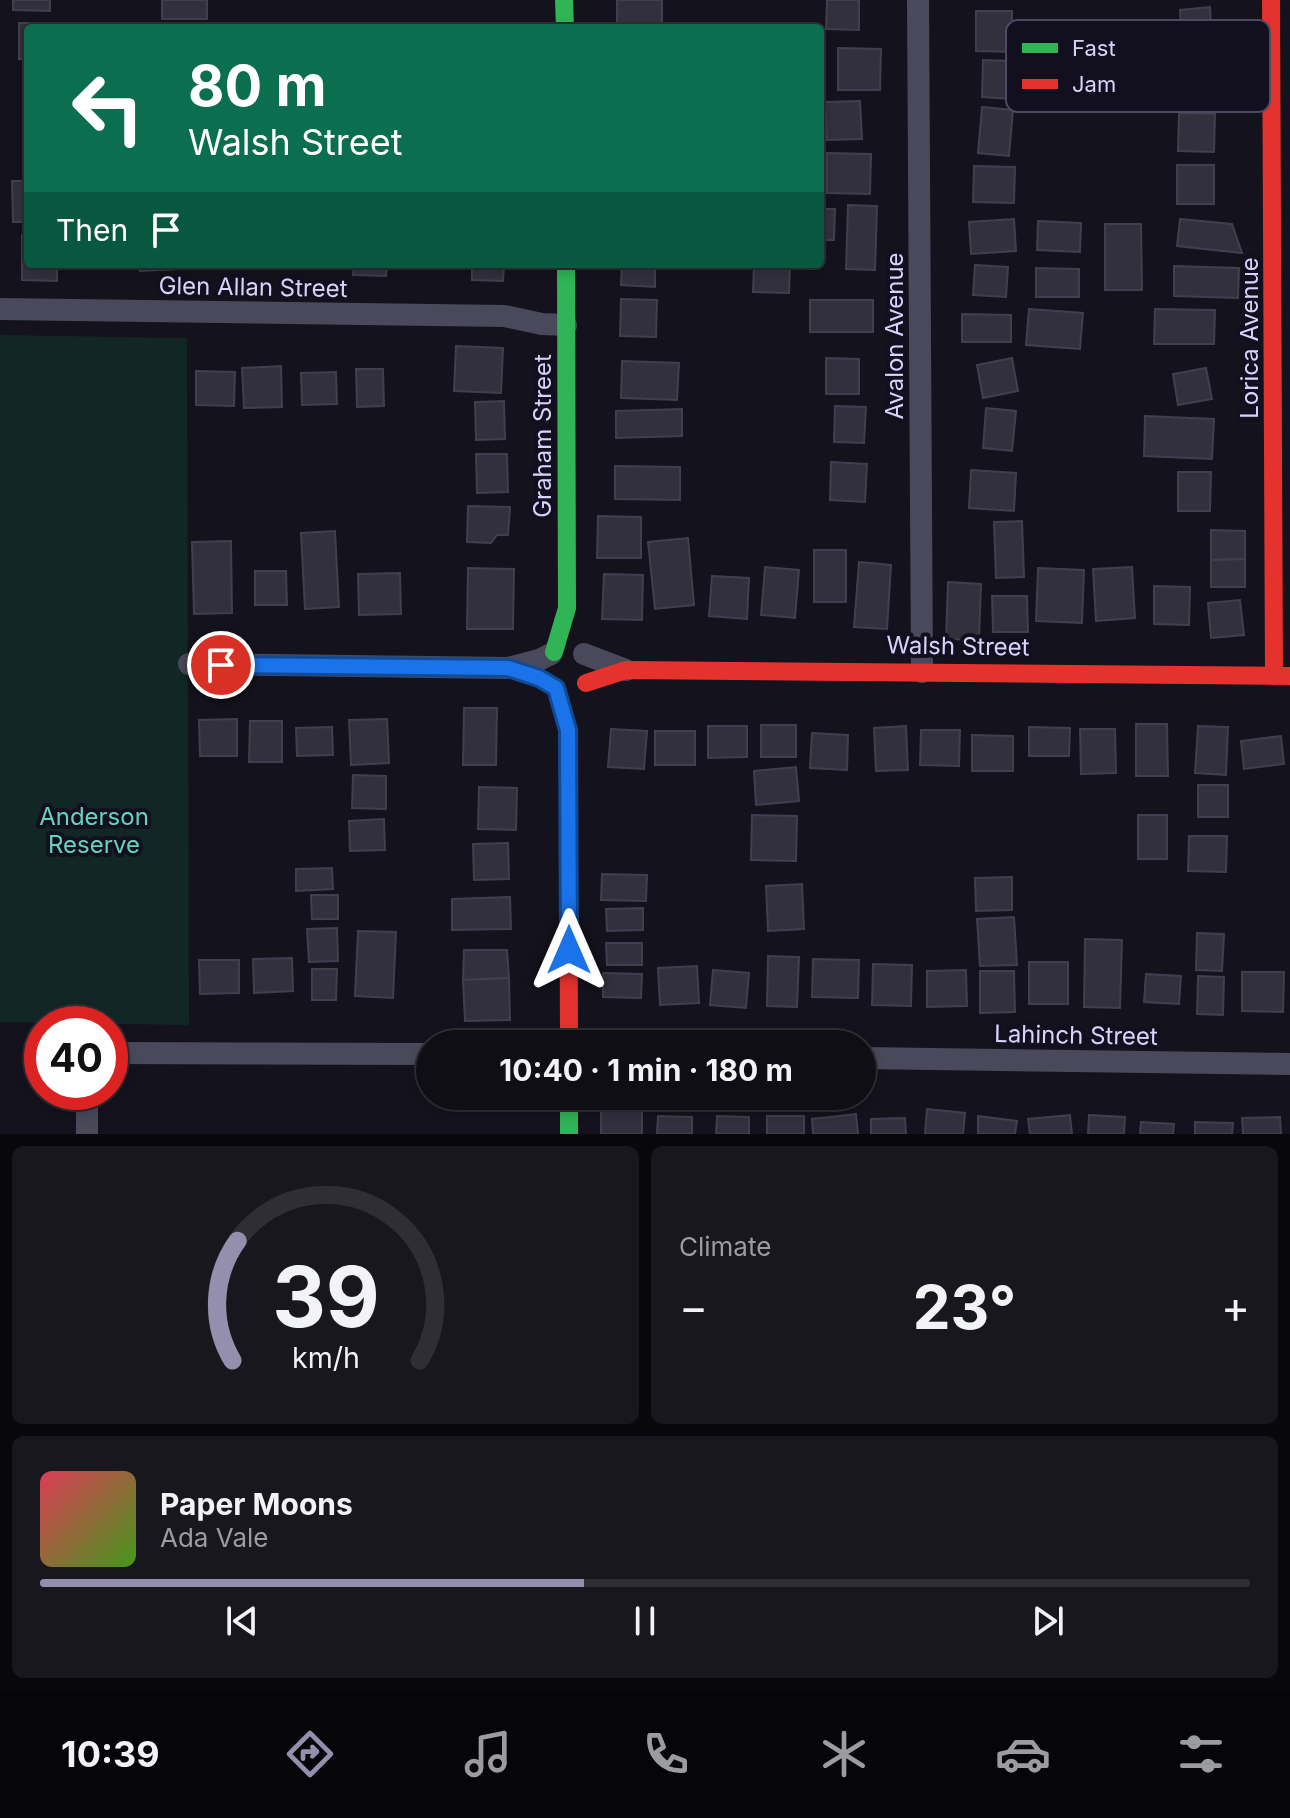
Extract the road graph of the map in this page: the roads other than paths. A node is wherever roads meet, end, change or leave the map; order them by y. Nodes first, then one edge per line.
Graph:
1 (564, 0) edge
2 (918, 0) edge
3 (1271, 0) edge
4 (565, 24) edge
5 (566, 268) edge
6 (0, 309) edge
7 (566, 317) junction
8 (567, 608) junction
9 (582, 652) junction
10 (553, 653) junction
11 (189, 664) dead end
12 (508, 668) junction
13 (626, 670) junction
14 (922, 672) junction
15 (1282, 676) edge
16 (584, 684) junction
17 (555, 687) junction
18 (568, 730) junction
19 (569, 1030) edge
20 (128, 1053) edge
21 (416, 1054) edge
22 (876, 1058) edge
23 (1290, 1064) edge
24 (87, 1110) edge
25 (569, 1110) edge
26 (87, 1134) edge
27 (569, 1134) edge

1 - 4 street
2 - 14 street, Avalon Avenue
3 - 15 street, Lorica Avenue
5 - 7 street, Graham Street
6 - 7 street, Glen Allan Street
7 - 8 street, Graham Street
8 - 9 street, Graham Street
8 - 10 street, Graham Street
9 - 10 street
9 - 13 street, Walsh Street
9 - 16 street
10 - 12 street
10 - 17 street
11 - 12 street
12 - 17 street
13 - 14 street, Walsh Street
13 - 16 street, Walsh Street
14 - 15 street, Walsh Street
16 - 17 street
16 - 18 street
17 - 18 street
18 - 19 street
20 - 21 street
22 - 23 street, Lahinch Street
24 - 26 street
25 - 27 street

